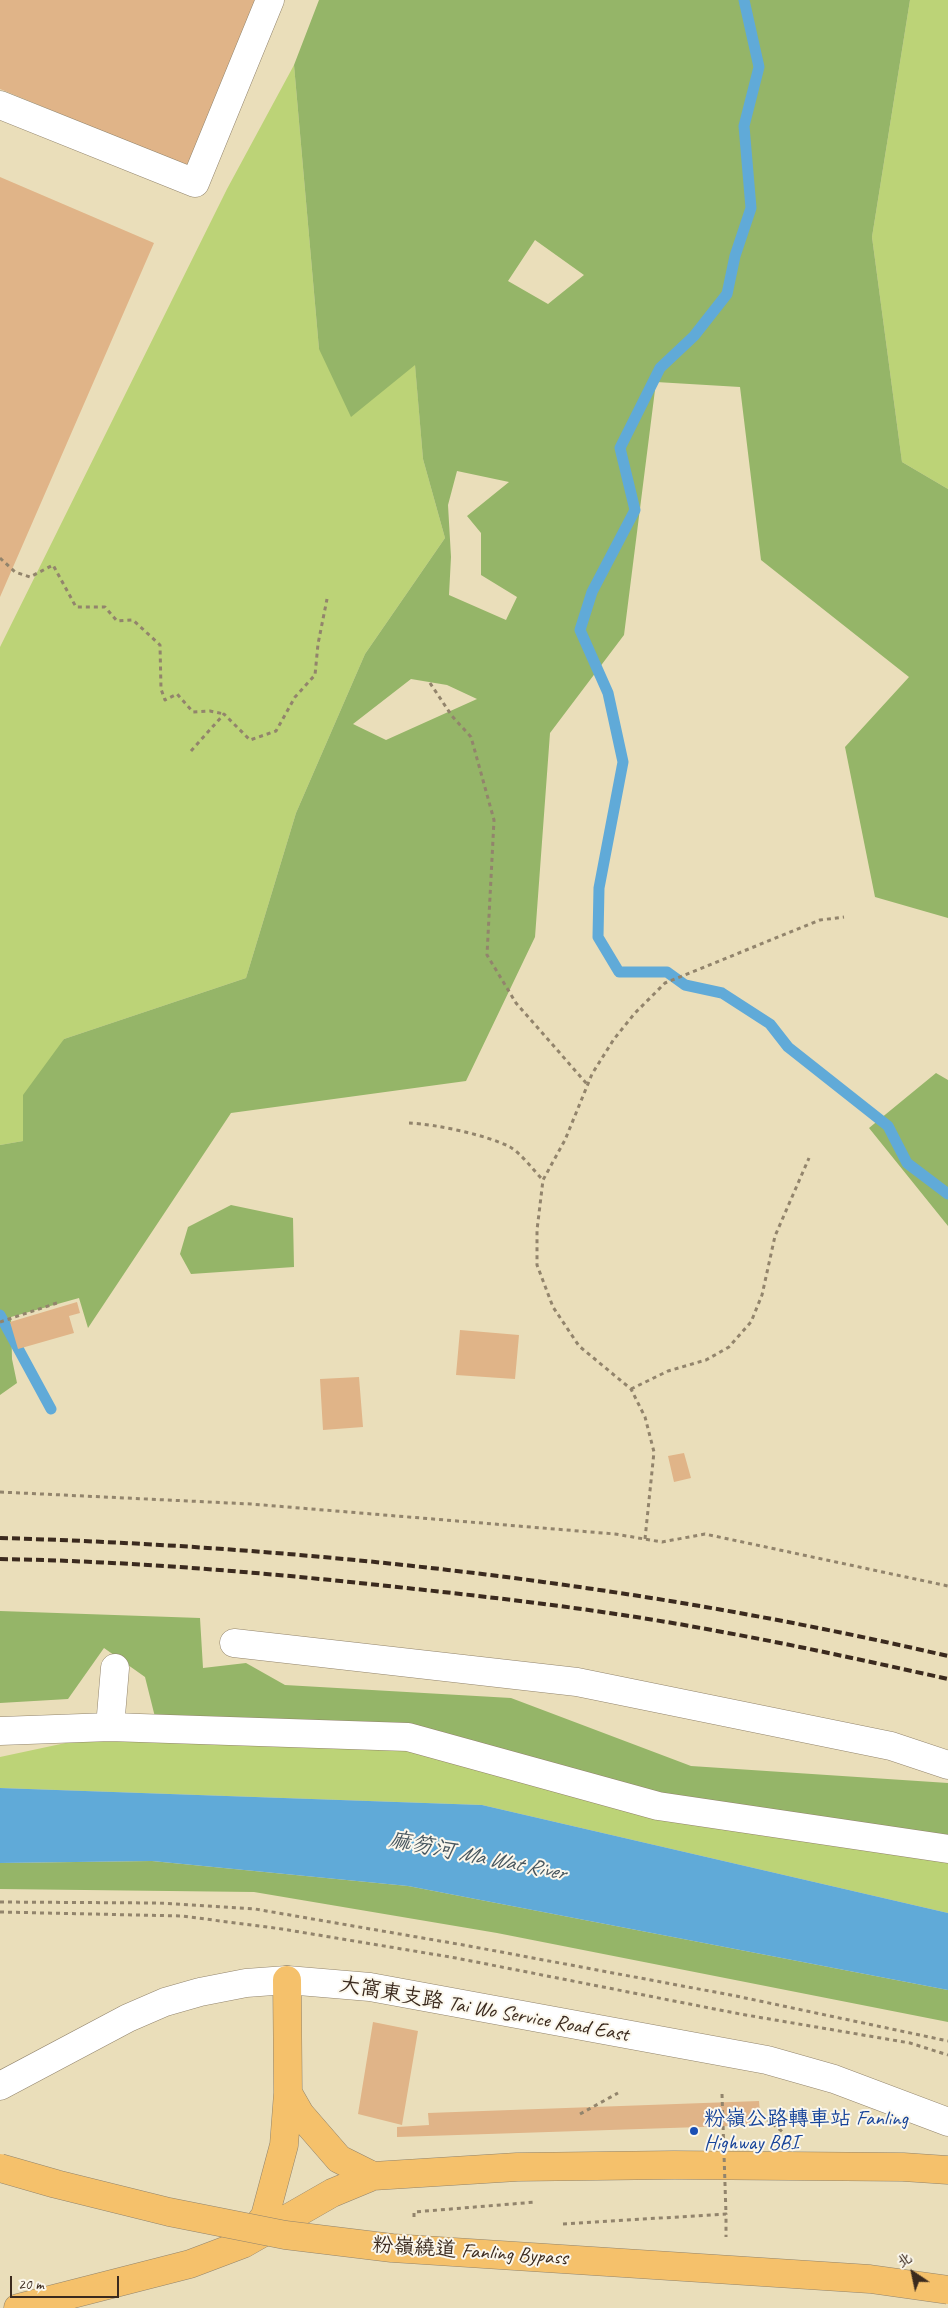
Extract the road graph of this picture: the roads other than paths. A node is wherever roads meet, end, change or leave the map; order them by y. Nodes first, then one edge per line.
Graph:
1 (270, 0) edge
2 (0, 105) edge
3 (234, 1642) dead end
4 (115, 1668) dead end
5 (110, 1727) junction
6 (9, 1734) edge
7 (948, 1764) edge
8 (948, 1849) edge
9 (287, 1980) junction
10 (0, 2086) edge
11 (288, 2093) junction
12 (948, 2122) edge
13 (0, 2168) edge
14 (948, 2170) edge
15 (373, 2176) junction
16 (243, 2244) junction
17 (948, 2290) edge
18 (18, 2308) edge

1 - 2 street
3 - 7 street
4 - 5 street
5 - 6 street
5 - 8 street
9 - 10 street, 大窩東支路 Tai Wo Service Road East
9 - 11 highway
9 - 12 street, 大窩東支路 Tai Wo Service Road East
11 - 15 highway
11 - 16 highway
13 - 17 highway, 粉嶺繞道 Fanling Bypass, bridge
14 - 15 highway
15 - 16 highway
16 - 18 highway

